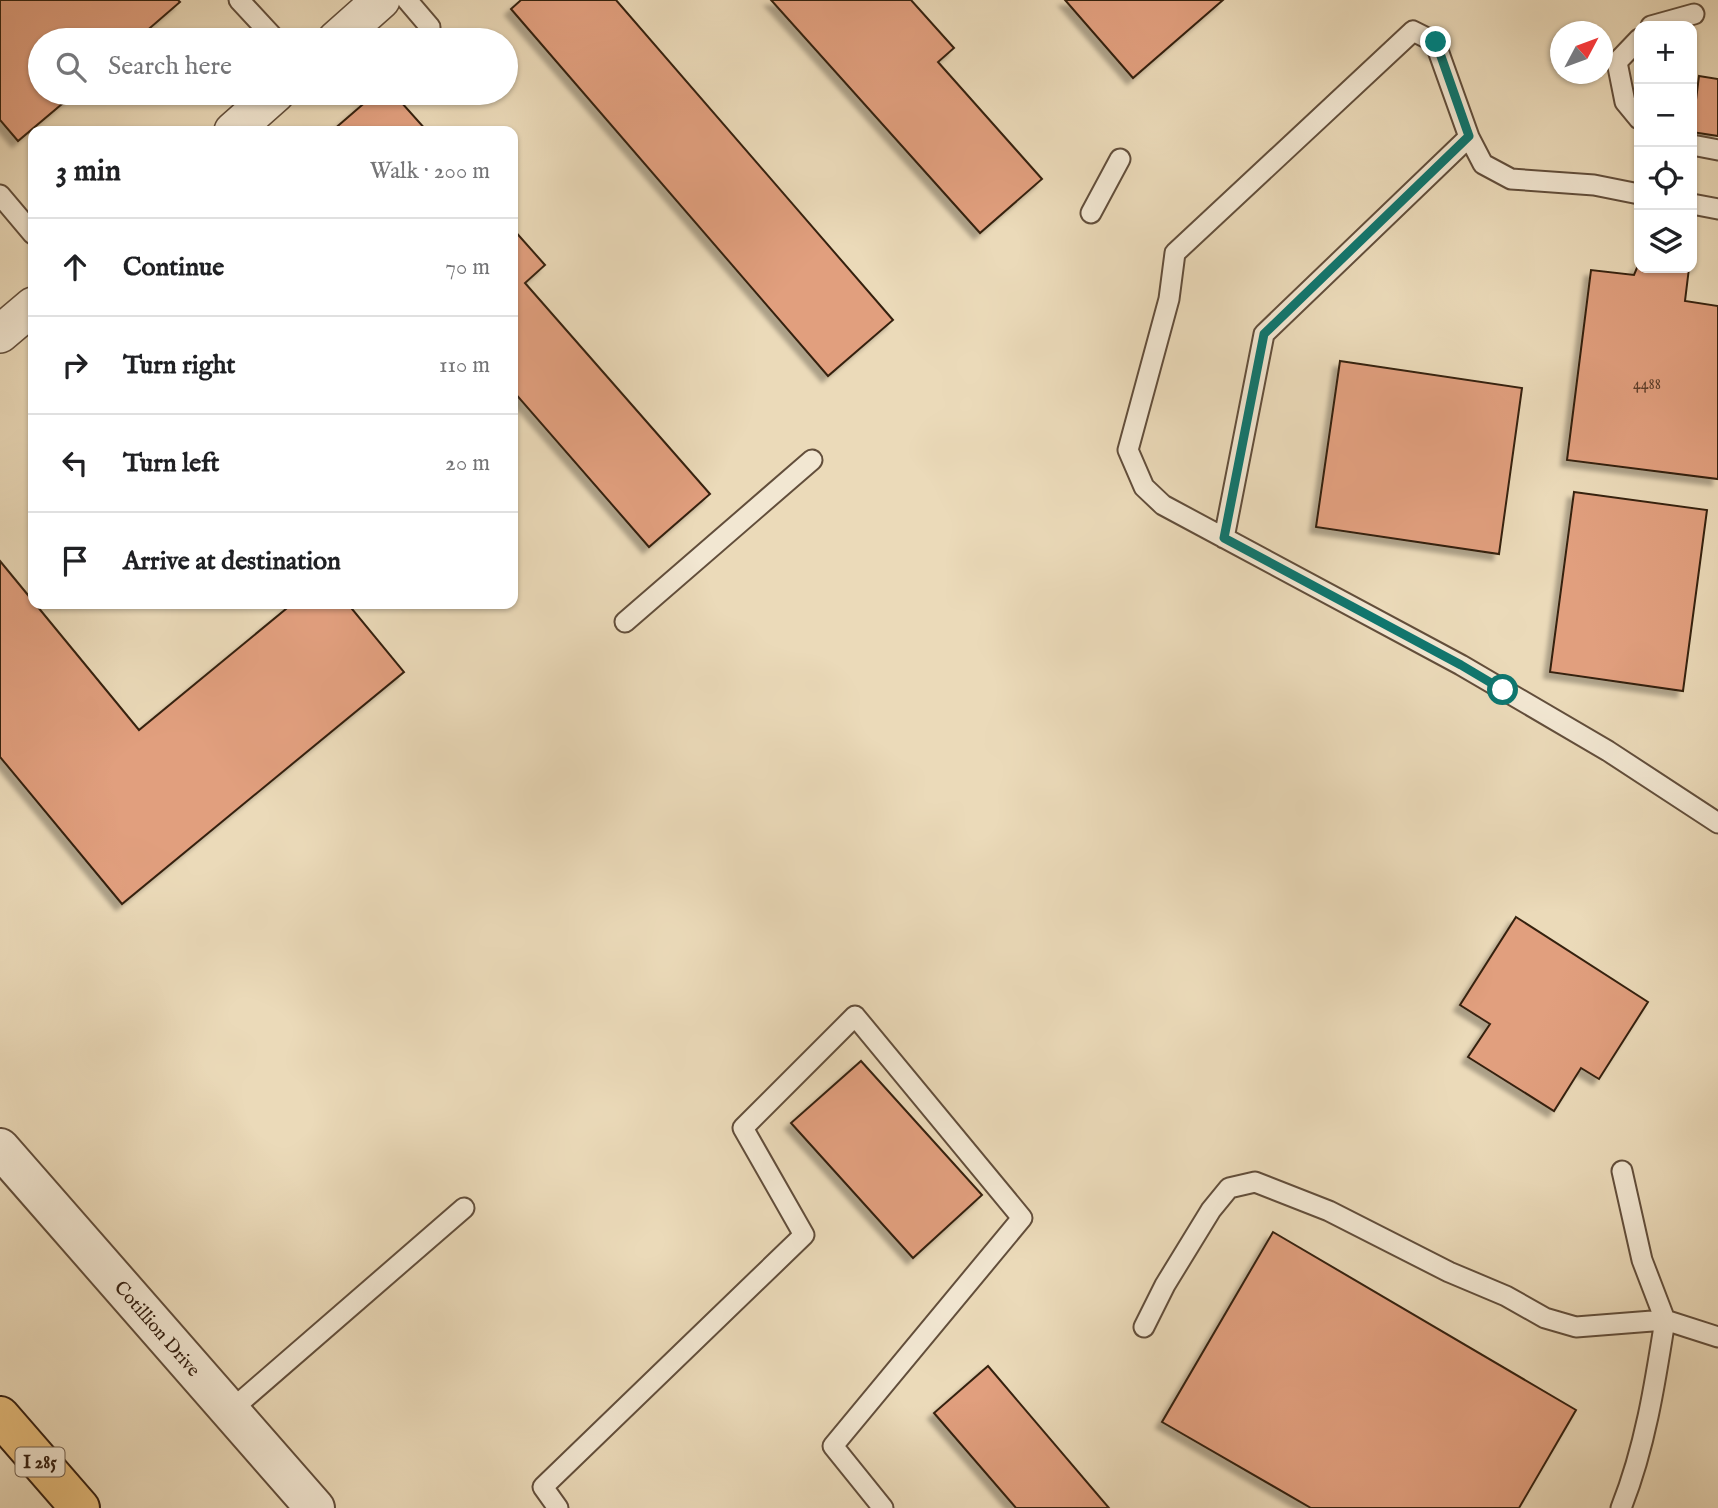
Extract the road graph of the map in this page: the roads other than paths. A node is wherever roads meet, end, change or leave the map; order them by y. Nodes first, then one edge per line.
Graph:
1 (239, 0) edge
2 (381, 0) edge
3 (407, 0) edge
4 (1694, 14) dead end
5 (1669, 21) edge
6 (430, 27) dead end
7 (265, 28) edge
8 (350, 28) edge
9 (1634, 44) edge
10 (262, 105) edge
11 (1634, 113) edge
12 (239, 126) edge
13 (1469, 136) junction
14 (1697, 146) edge
15 (1718, 150) edge
16 (1120, 159) dead end
17 (1634, 193) edge
18 (0, 195) edge
19 (1697, 205) edge
20 (1718, 209) edge
21 (1091, 213) dead end
22 (28, 228) edge
23 (28, 310) edge
24 (0, 334) edge
25 (812, 460) dead end
26 (1224, 538) junction
27 (625, 622) dead end
28 (1718, 823) edge
29 (0, 1148) edge
30 (1622, 1171) dead end
31 (464, 1208) dead end
32 (1665, 1320) junction
33 (1144, 1327) dead end
34 (1718, 1337) edge
35 (230, 1411) junction
36 (0, 1416) edge
37 (80, 1508) edge
38 (315, 1508) edge
39 (558, 1508) edge
40 (883, 1508) edge
41 (1621, 1508) edge

1 - 7 lane
2 - 8 street
3 - 6 lane
4 - 5 lane
9 - 11 lane
10 - 12 street
13 - 17 lane
13 - 26 lane
13 - 26 lane
14 - 15 lane
16 - 21 lane
18 - 22 lane
19 - 20 lane
23 - 24 street
25 - 27 lane
26 - 28 lane
29 - 35 street, Cotillion Drive
30 - 32 lane
31 - 35 lane
32 - 33 lane
32 - 34 lane
32 - 41 lane
35 - 38 street, Cotillion Drive
36 - 37 highway, I 285
39 - 40 lane

